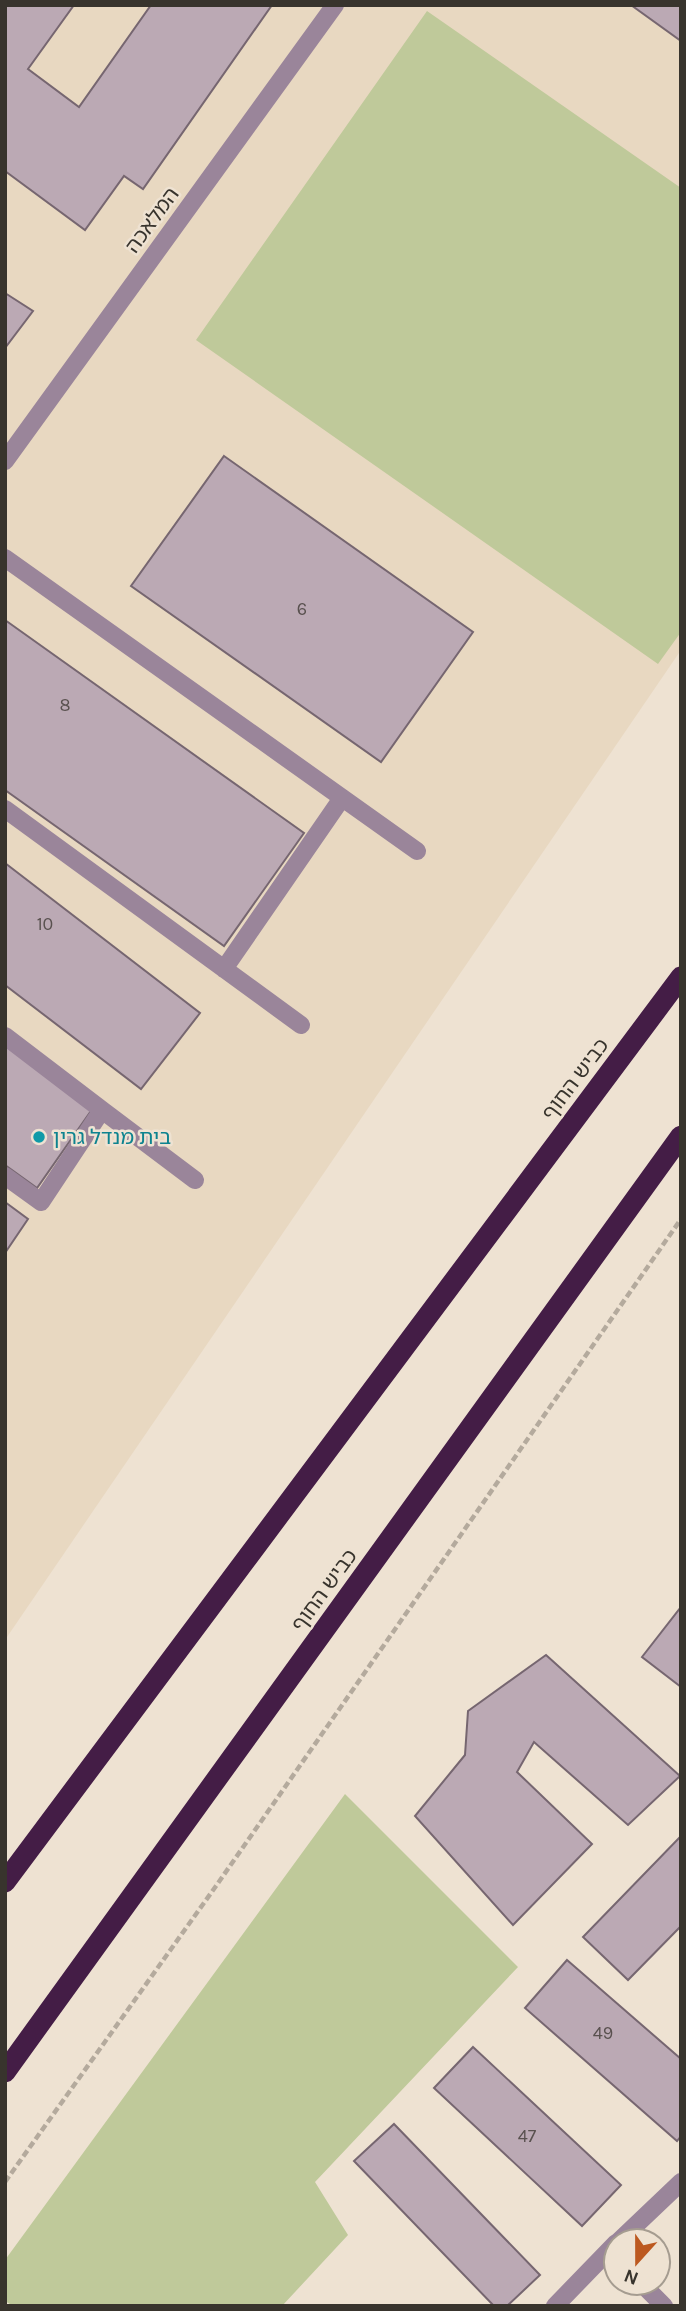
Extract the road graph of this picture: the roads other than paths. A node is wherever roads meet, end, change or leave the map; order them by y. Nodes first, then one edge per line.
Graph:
1 (335, 5) edge
2 (5, 461) edge
3 (5, 558) edge
4 (342, 798) junction
5 (5, 809) edge
6 (417, 851) dead end
7 (224, 969) junction
8 (681, 977) edge
9 (301, 1025) dead end
10 (5, 1036) edge
11 (102, 1110) junction
12 (681, 1136) edge
13 (5, 1176) edge
14 (195, 1180) dead end
15 (5, 1882) edge
16 (5, 2072) edge
17 (681, 2182) edge
18 (636, 2227) edge
19 (602, 2261) edge
20 (555, 2306) edge

1 - 2 street, המלאכה
3 - 4 street
4 - 6 street
4 - 7 street
5 - 7 street
7 - 9 street
8 - 15 highway, כביש החוף
10 - 11 street
11 - 13 street
11 - 14 street
12 - 16 highway, כביש החוף
17 - 18 street
19 - 20 street

